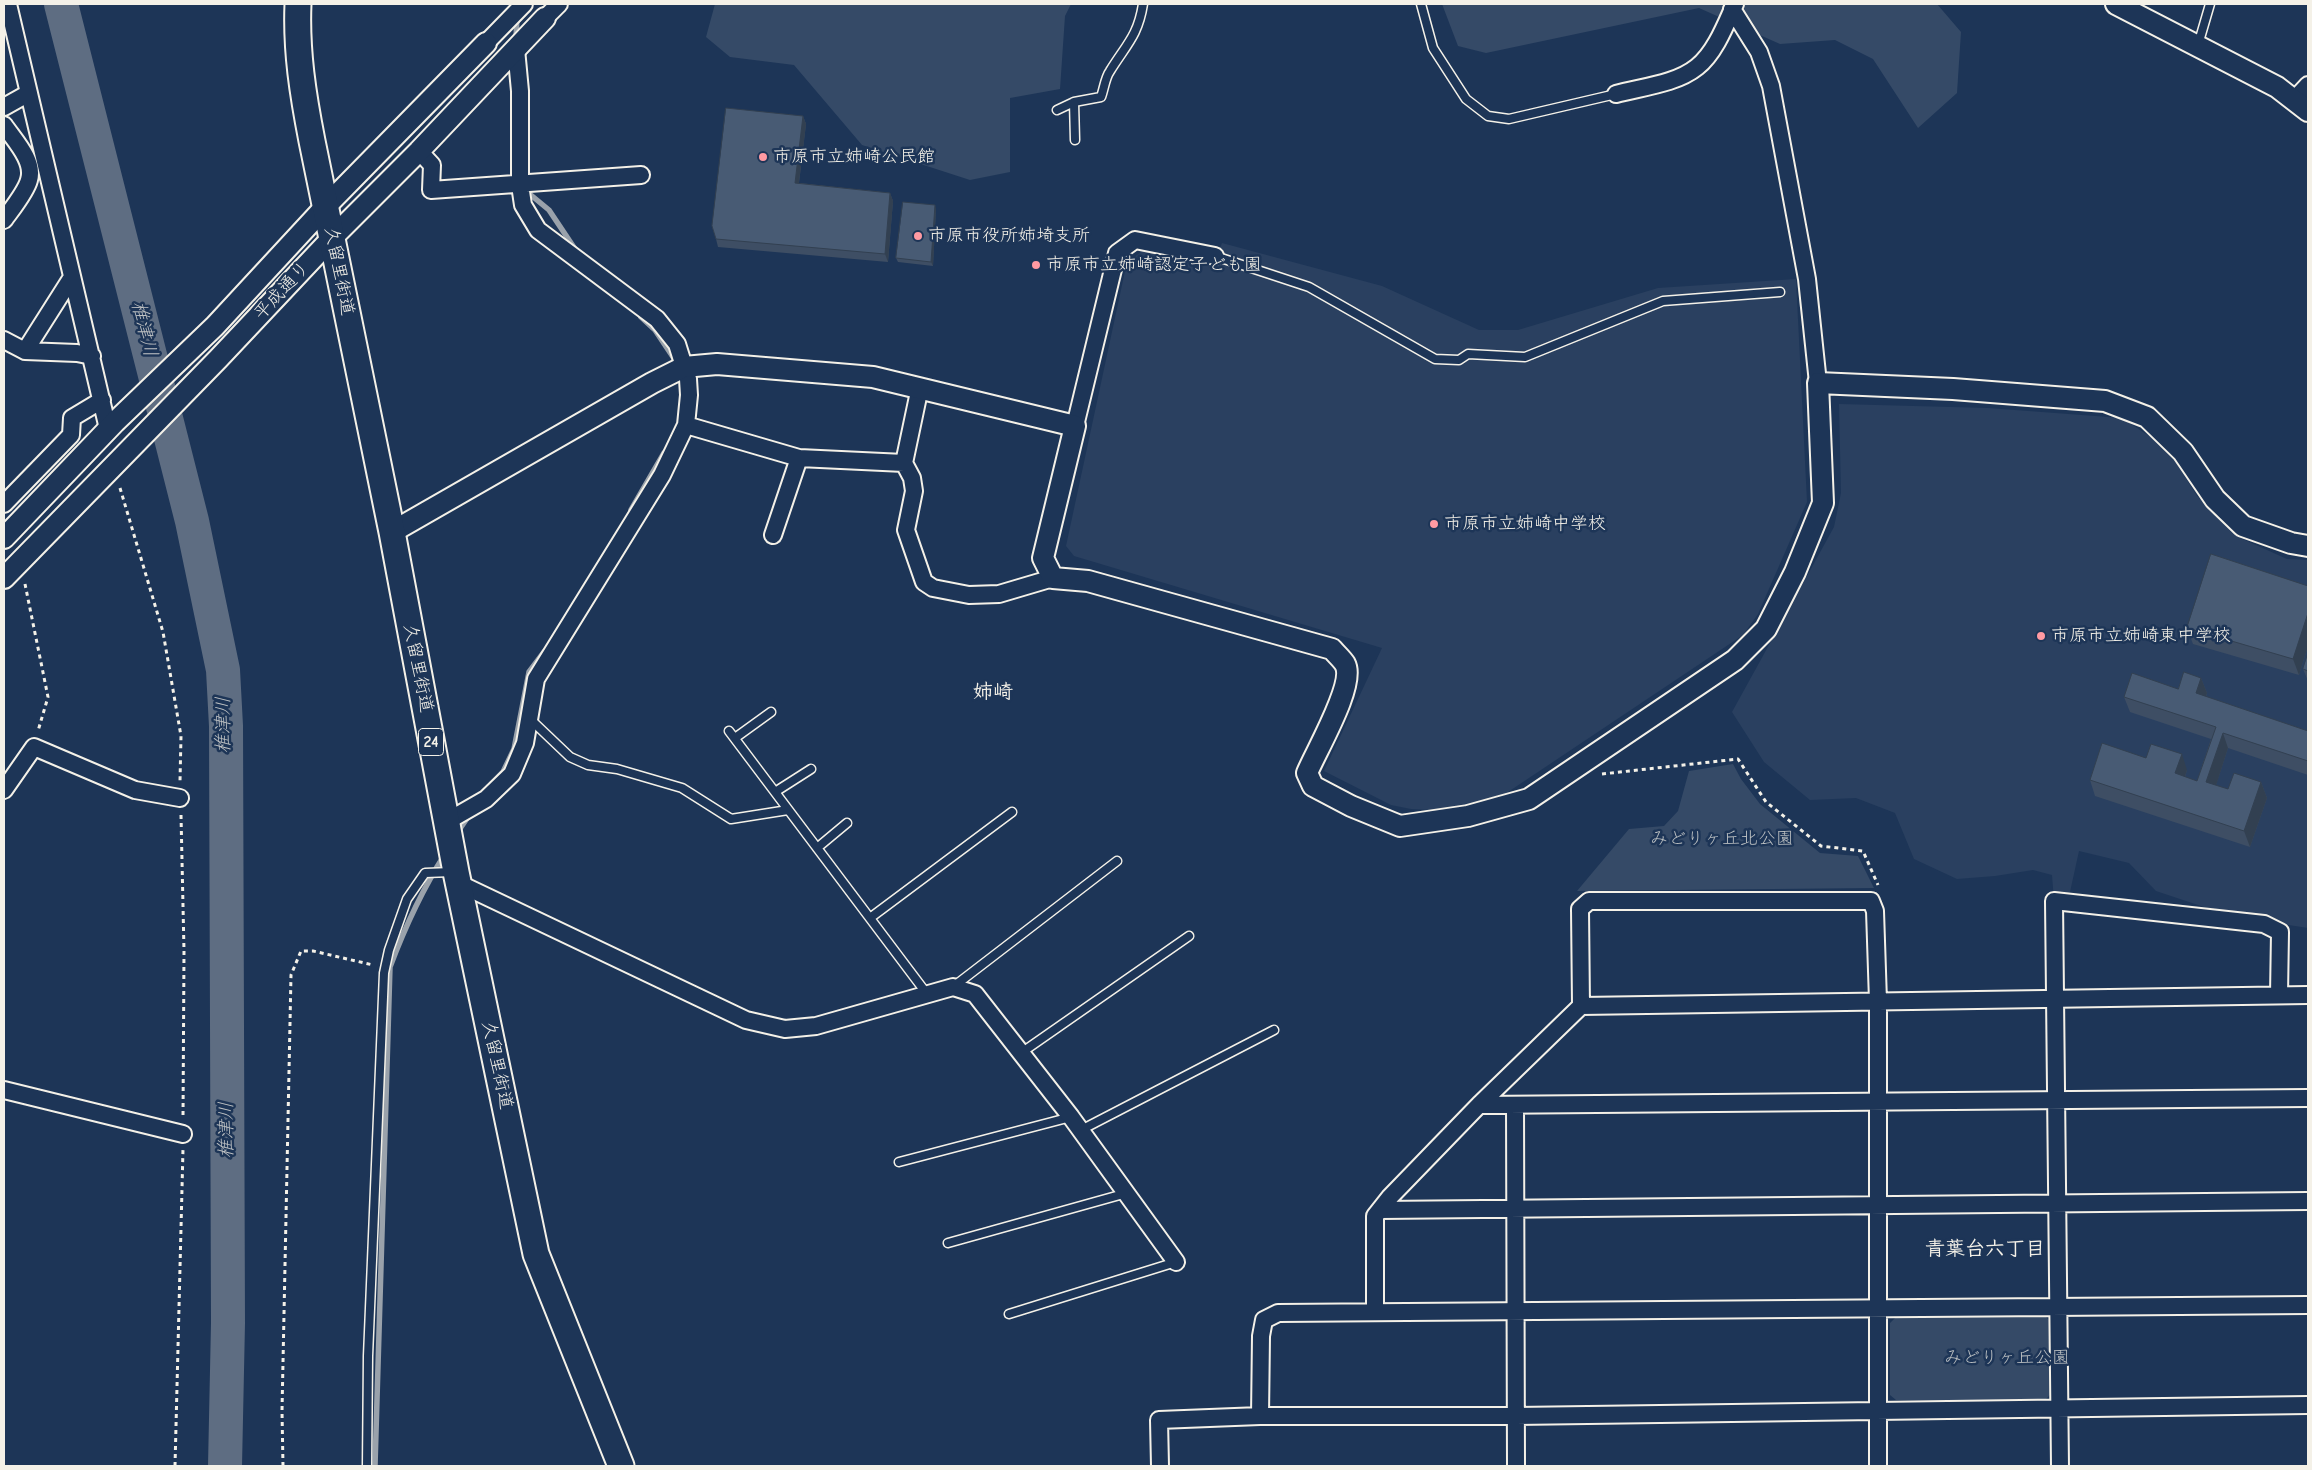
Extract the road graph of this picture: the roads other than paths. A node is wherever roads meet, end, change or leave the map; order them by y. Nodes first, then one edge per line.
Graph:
1 (8, 4) edge
2 (298, 4) edge
3 (524, 4) edge
4 (559, 4) edge
5 (1143, 4) edge
6 (1421, 4) edge
7 (2116, 4) edge
8 (2210, 4) edge
9 (1733, 6) edge
10 (545, 18) joint
11 (486, 43) joint
12 (2198, 47) junction
13 (516, 49) junction
14 (2308, 85) edge
15 (29, 93) junction
16 (1616, 94) joint
17 (1074, 102) junction
18 (2301, 105) edge
19 (4, 107) edge
20 (1057, 110) dead end
21 (4, 125) edge
22 (1075, 140) dead end
23 (419, 151) junction
24 (642, 175) dead end
25 (520, 185) junction
26 (326, 206) junction
27 (4, 220) edge
28 (332, 238) junction
29 (1215, 256) joint
30 (72, 277) junction
31 (1780, 292) dead end
32 (4, 340) edge
33 (25, 351) junction
34 (92, 356) junction
35 (684, 368) junction
36 (1818, 383) junction
37 (920, 387) junction
38 (102, 400) junction
39 (686, 425) junction
40 (111, 426) junction
41 (1075, 426) junction
42 (799, 458) junction
43 (904, 463) junction
44 (4, 504) edge
45 (392, 532) junction
46 (773, 535) dead end
47 (4, 538) edge
48 (2308, 546) edge
49 (4, 578) edge
50 (1053, 578) junction
51 (771, 712) dead end
52 (529, 718) junction
53 (729, 730) dead end
54 (735, 738) junction
55 (811, 769) dead end
56 (4, 790) edge
57 (775, 792) junction
58 (180, 798) road end
59 (788, 810) junction
60 (1012, 812) dead end
61 (446, 822) junction
62 (847, 822) dead end
63 (817, 848) junction
64 (1117, 861) dead end
65 (454, 876) junction
66 (870, 918) junction
67 (1189, 936) dead end
68 (953, 987) junction
69 (927, 994) junction
70 (2279, 995) junction
71 (2308, 995) edge
72 (2056, 998) junction
73 (1878, 1001) junction
74 (1581, 1006) junction
75 (1274, 1030) dead end
76 (1022, 1053) junction
77 (4, 1090) edge
78 (2308, 1098) edge
79 (2057, 1101) junction
80 (1878, 1102) junction
81 (1479, 1105) junction
82 (1515, 1105) junction
83 (1071, 1117) junction
84 (1081, 1130) junction
85 (183, 1134) road end
86 (899, 1162) dead end
87 (1126, 1194) junction
88 (2308, 1201) edge
89 (2058, 1203) junction
90 (1878, 1205) junction
91 (1515, 1208) junction
92 (1380, 1210) junction
93 (948, 1243) dead end
94 (1176, 1262) joint
95 (2308, 1305) edge
96 (2059, 1307) junction
97 (1878, 1308) junction
98 (1516, 1310) junction
99 (1375, 1311) junction
100 (1009, 1314) dead end
101 (2308, 1405) edge
102 (2060, 1408) junction
103 (1878, 1411) junction
104 (1260, 1416) junction
105 (1516, 1416) junction
106 (366, 1466) edge
107 (622, 1466) edge
108 (1160, 1466) edge
109 (1516, 1466) edge
110 (1878, 1466) edge
111 (2060, 1466) edge

1 - 15 street
2 - 26 main road, 久留里街道 / 24
3 - 11 street, 平成通り
4 - 10 street, 平成通り
5 - 17 lane
6 - 16 lane
7 - 12 street
8 - 12 lane
9 - 16 street
9 - 36 street
10 - 13 street, 平成通り
11 - 26 street, 平成通り
12 - 18 street
13 - 23 street, 平成通り
13 - 25 street
14 - 18 street
15 - 19 street
15 - 30 street
17 - 20 lane
17 - 22 lane
21 - 27 street
23 - 25 street
23 - 28 street, 平成通り
24 - 25 street
25 - 35 street
26 - 28 main road, 久留里街道 / 24
26 - 40 street, 平成通り
28 - 45 main road, 久留里街道 / 24
28 - 49 street, 平成通り
29 - 31 lane
29 - 41 street
30 - 33 street
30 - 34 street
32 - 33 street
33 - 34 street
34 - 38 street
35 - 37 street
35 - 39 street
35 - 45 street
36 - 48 street
36 - 50 street
37 - 41 street
37 - 43 street
38 - 40 street
38 - 44 street
39 - 42 street
39 - 52 street
40 - 47 street, 平成通り
41 - 50 street
42 - 43 street
42 - 46 street
43 - 50 street
45 - 61 main road, 久留里街道 / 24
51 - 54 lane
52 - 59 lane
52 - 61 street
53 - 54 lane
54 - 57 lane
55 - 57 lane
56 - 58 street
57 - 59 lane
59 - 63 lane
60 - 66 lane
61 - 65 main road, 久留里街道 / 24
62 - 63 lane
63 - 66 lane
64 - 68 lane
65 - 69 street
65 - 106 lane
65 - 107 main road, 久留里街道 / 24
66 - 69 lane
67 - 76 lane
68 - 69 street
68 - 76 street
70 - 71 street
70 - 72 street
70 - 72 street
72 - 73 street
72 - 79 street
73 - 74 street
73 - 74 street
73 - 80 street
74 - 81 street
75 - 84 lane
76 - 83 street
77 - 85 street
78 - 79 street
79 - 80 street
79 - 89 street
80 - 82 street
80 - 90 street
81 - 82 street
81 - 92 street
82 - 91 street
83 - 84 street
83 - 86 lane
84 - 87 street
87 - 93 lane
87 - 94 street
88 - 89 street
89 - 90 street
89 - 96 street
90 - 91 street
90 - 97 street
91 - 92 street
91 - 98 street
92 - 99 street
94 - 100 lane
95 - 96 street
96 - 97 street
96 - 102 street
97 - 98 street
97 - 103 street
98 - 99 street
98 - 105 street
99 - 104 street
101 - 102 street
102 - 103 street
102 - 111 street
103 - 105 street
103 - 110 street
104 - 105 street
104 - 108 street
105 - 109 street

